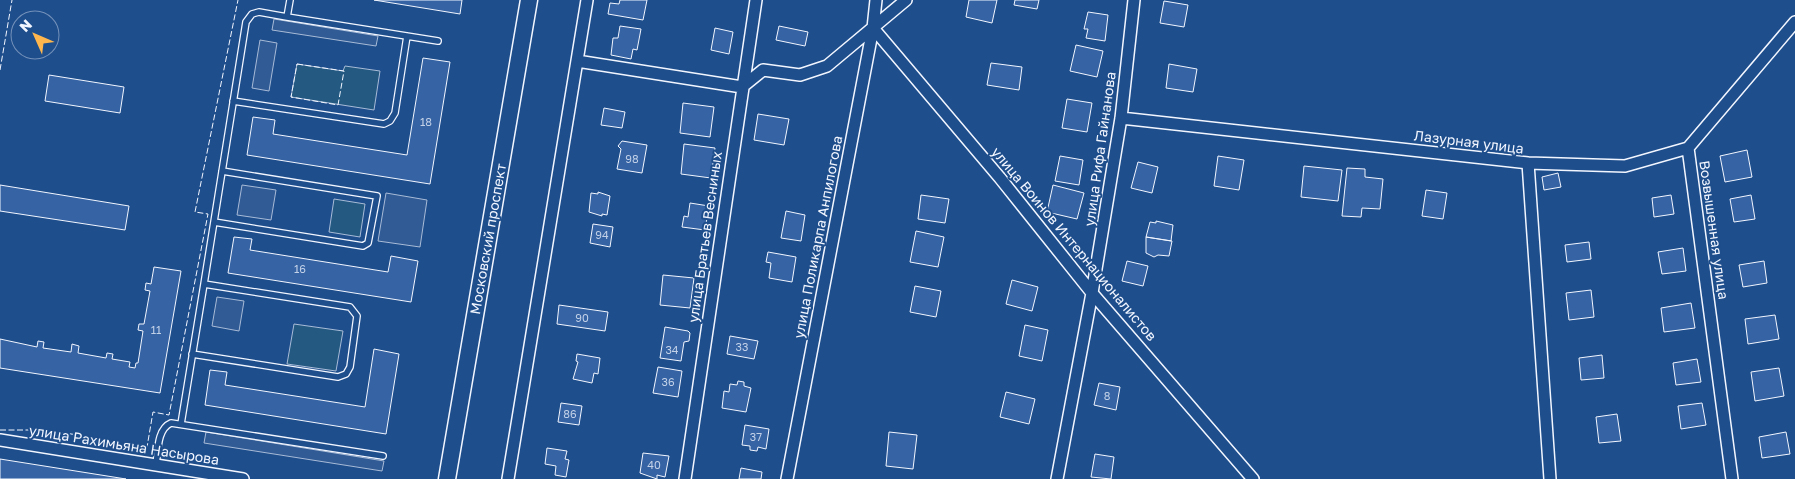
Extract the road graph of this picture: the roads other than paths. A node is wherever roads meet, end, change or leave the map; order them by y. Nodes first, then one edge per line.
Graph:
1 (290, 0) edge
2 (529, 0) edge
3 (587, 0) edge
4 (756, 0) edge
5 (876, 0) edge
6 (906, 0) edge
7 (1134, 0) edge
8 (287, 17) junction
9 (1795, 22) edge
10 (872, 28) junction
11 (407, 36) junction
12 (438, 41) dead end
13 (577, 61) junction
14 (742, 87) junction
15 (233, 101) junction
16 (1121, 118) junction
17 (1688, 148) junction
18 (1528, 163) junction
19 (222, 171) junction
20 (214, 222) junction
21 (204, 284) junction
22 (1092, 293) junction
23 (192, 354) junction
24 (181, 424) junction
25 (0, 440) edge
26 (383, 456) dead end
27 (156, 465) junction
28 (208, 476) edge
29 (243, 479) edge
30 (447, 479) edge
31 (508, 479) edge
32 (685, 479) edge
33 (787, 479) edge
34 (1057, 479) edge
35 (1253, 479) edge
36 (1550, 479) edge
37 (1732, 479) edge

1 - 8 lane
2 - 30 main road, Московский проспект
3 - 13 street
4 - 14 street, улица Братьев Весниных
5 - 10 street, улица Поликарпа Анпилогова
6 - 10 street
7 - 16 street, улица Рифа Гайнанова
8 - 11 lane
8 - 15 lane
9 - 17 street, Возвышенная улица
10 - 14 street
10 - 22 street, улица Воинов Интернационалистов
10 - 33 street, улица Поликарпа Анпилогова
11 - 12 lane
11 - 15 lane
13 - 14 street
13 - 31 street
14 - 32 street, улица Братьев Весниных
15 - 19 lane
16 - 18 street, Лазурная улица
16 - 22 street, улица Рифа Гайнанова
17 - 18 street
17 - 37 street, Возвышенная улица
18 - 36 street, Лазурная улица
19 - 20 lane
19 - 20 lane
20 - 21 lane
21 - 23 lane
21 - 23 lane
22 - 34 street, улица Рифа Гайнанова
22 - 35 street, улица Воинов Интернационалистов
23 - 24 lane
24 - 26 lane
24 - 27 lane
25 - 27 street, улица Рахимьяна Насырова
27 - 28 street, улица Рахимьяна Насырова
28 - 29 street, улица Рахимьяна Насырова

